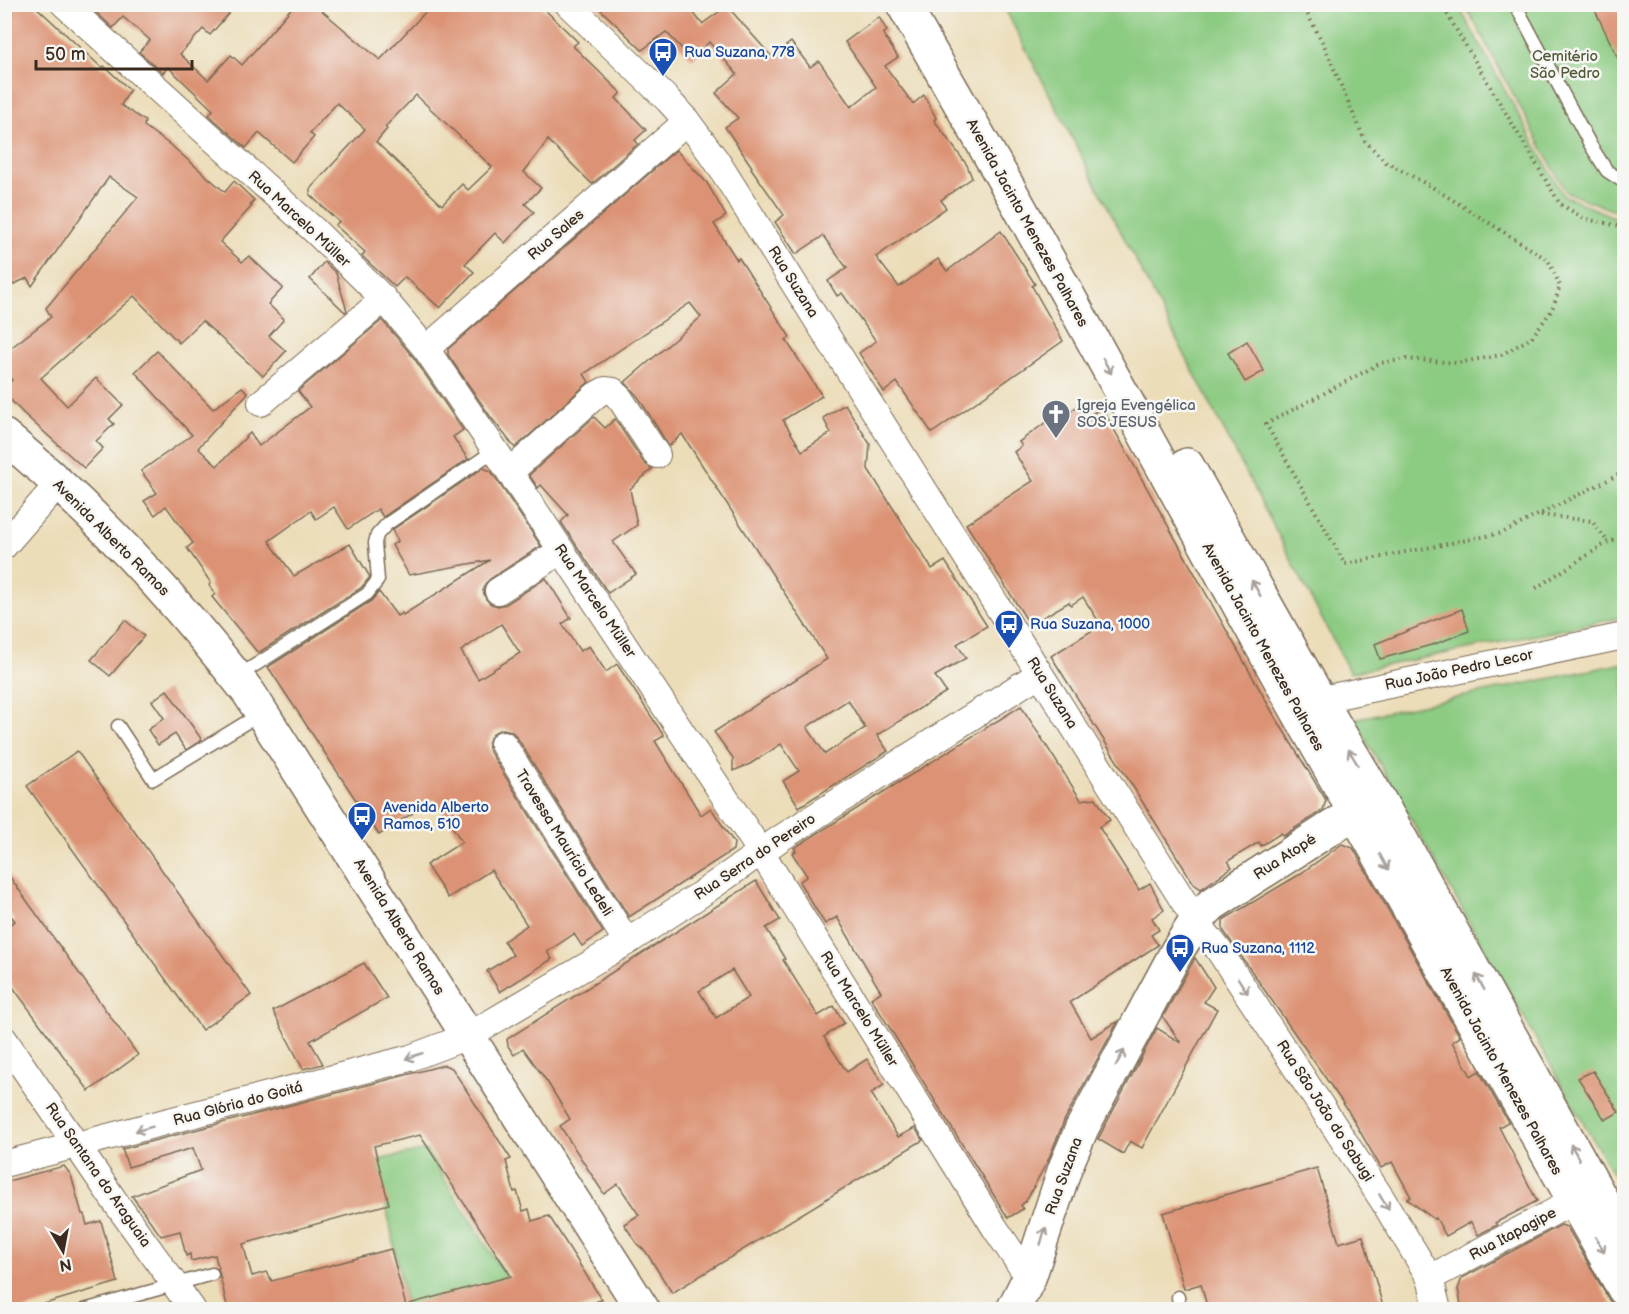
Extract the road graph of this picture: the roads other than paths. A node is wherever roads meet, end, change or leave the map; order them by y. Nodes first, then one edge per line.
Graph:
1 (64, 4) edge
2 (568, 4) edge
3 (903, 4) edge
4 (924, 4) edge
5 (1515, 4) edge
6 (955, 76) junction
7 (687, 121) junction
8 (1624, 182) edge
9 (384, 299) junction
10 (426, 349) junction
11 (261, 403) dead end
12 (9, 449) edge
13 (495, 450) junction
14 (657, 455) dead end
15 (510, 472) junction
16 (58, 484) junction
17 (4, 546) edge
18 (561, 551) junction
19 (498, 591) dead end
20 (1624, 636) edge
21 (1040, 674) junction
22 (237, 676) junction
23 (1306, 702) junction
24 (262, 713) junction
25 (118, 726) dead end
26 (503, 744) dead end
27 (1366, 804) junction
28 (761, 852) junction
29 (1196, 921) junction
30 (627, 942) junction
31 (468, 1036) junction
32 (4, 1039) edge
33 (77, 1146) junction
34 (4, 1164) edge
35 (1586, 1195) junction
36 (1624, 1240) edge
37 (212, 1274) dead end
38 (1029, 1278) junction
39 (1430, 1278) junction
40 (174, 1284) junction
41 (1624, 1289) edge
42 (84, 1310) edge
43 (193, 1310) edge
44 (643, 1310) edge
45 (1013, 1310) edge
46 (1438, 1310) edge

1 - 9 street, Rua Marcelo Müller
2 - 7 street, Rua Suzana
3 - 6 main road, Avenida Jacinto Menezes Palhares
4 - 6 main road, Avenida Jacinto Menezes Palhares
5 - 8 lane
6 - 23 main road, Avenida Jacinto Menezes Palhares
7 - 10 street, Rua Sales
7 - 21 street, Rua Suzana
9 - 10 street, Rua Marcelo Müller
9 - 11 street
10 - 13 street, Rua Marcelo Müller
12 - 16 main road, Avenida Alberto Ramos
13 - 15 street, Rua Marcelo Müller
13 - 22 lane
14 - 15 street
15 - 18 street, Rua Marcelo Müller
16 - 17 street
16 - 22 main road, Avenida Alberto Ramos
18 - 19 street
18 - 28 street, Rua Marcelo Müller
20 - 23 street, Rua João Pedro Lecor
21 - 28 street, Rua Serra do Pereiro
21 - 29 street, Rua Suzana
22 - 24 main road, Avenida Alberto Ramos
23 - 27 main road, Avenida Jacinto Menezes Palhares
24 - 25 lane
24 - 31 main road, Avenida Alberto Ramos
26 - 30 street, Travessa Maurício Ledeli
27 - 29 main road, Rua Atopé
27 - 35 main road, Avenida Jacinto Menezes Palhares
28 - 30 street, Rua Serra do Pereiro
28 - 38 street, Rua Marcelo Müller
38 -> 29 main road, Rua Suzana
29 -> 39 street, Rua São João do Sabugi
30 - 31 street, Rua Serra do Pereiro
31 -> 33 street, Rua Glória do Goitá
31 - 44 main road, Avenida Alberto Ramos
32 - 33 street, Rua Santana do Araguaia
33 - 34 street, Rua Glória do Goitá
33 - 40 street, Rua Santana do Araguaia
35 - 36 main road, Avenida Jacinto Menezes Palhares
35 - 39 street, Rua Itapagipe
35 -> 41 main road, Avenida Jacinto Menezes Palhares
37 - 40 lane
38 - 45 main road, Rua Suzana
39 - 46 street, Rua São João do Sabugi
40 - 42 lane
40 - 43 street, Rua Santana do Araguaia

